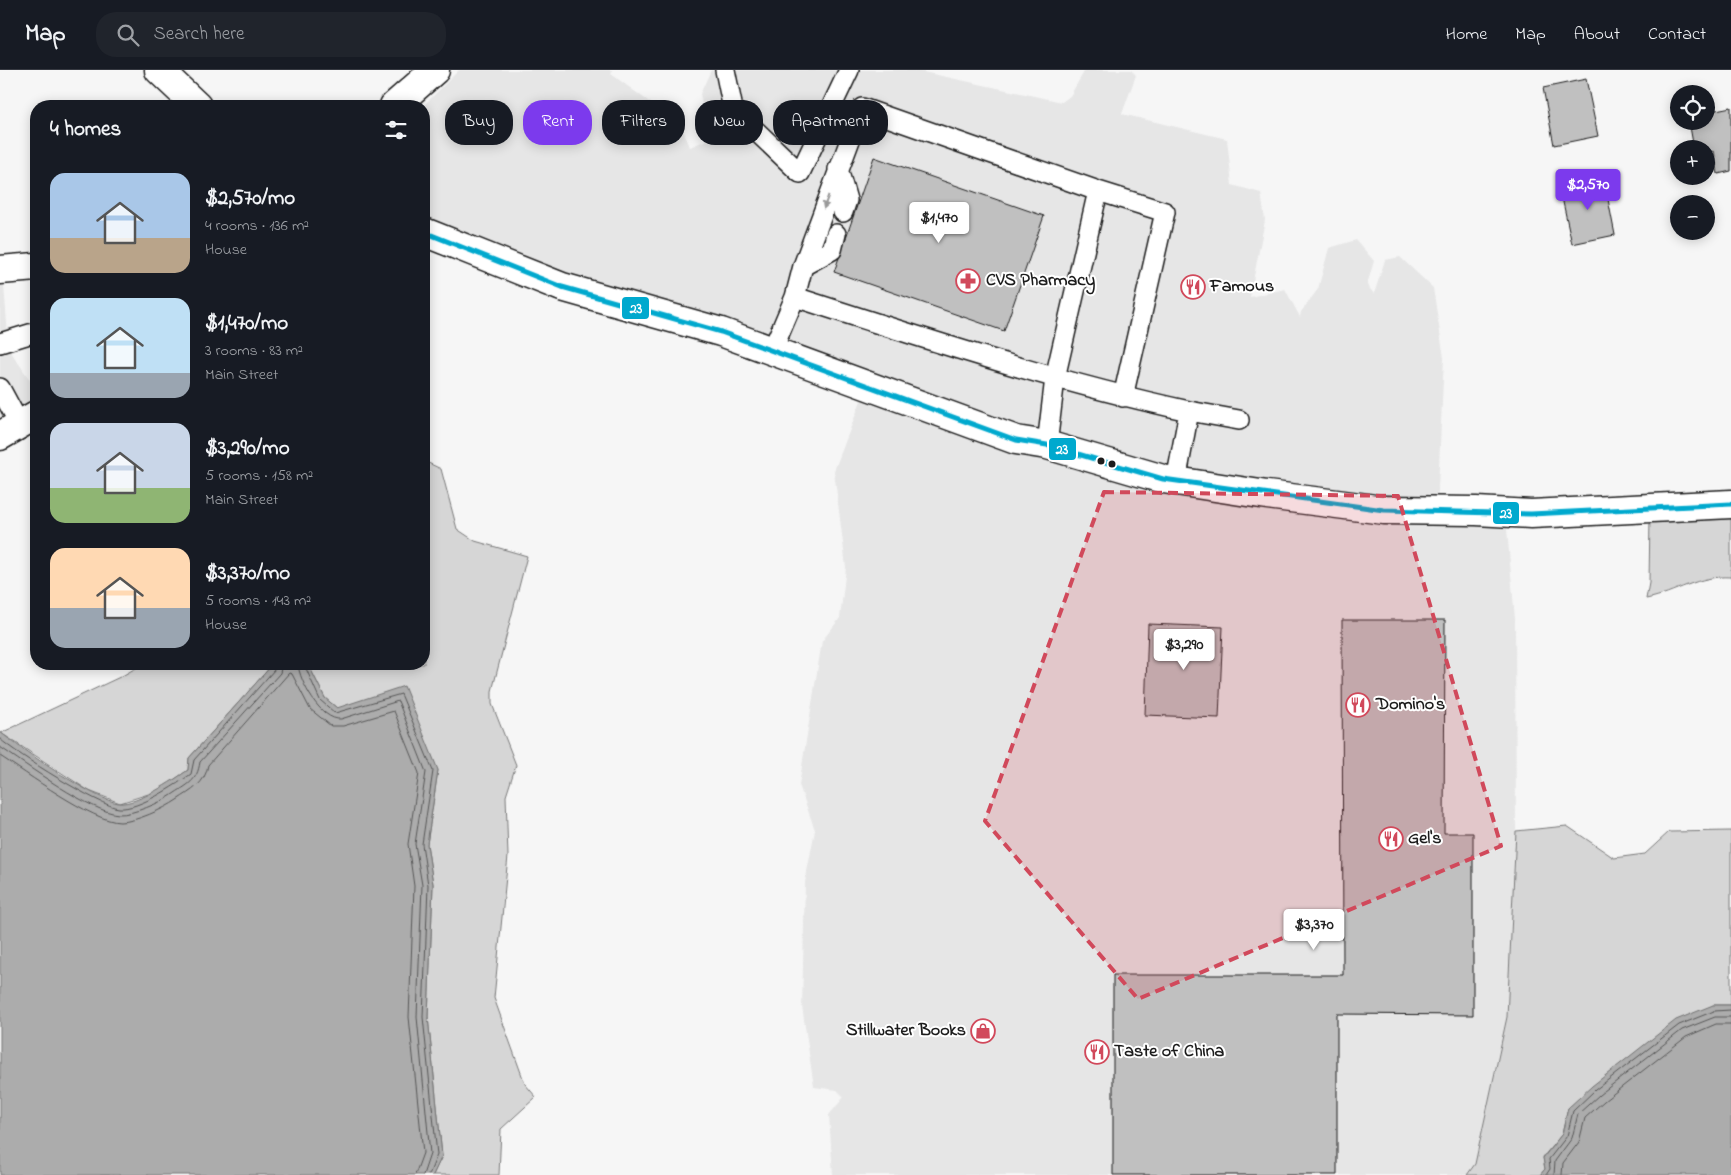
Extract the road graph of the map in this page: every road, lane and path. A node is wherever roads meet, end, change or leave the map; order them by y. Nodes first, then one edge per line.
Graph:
1 (159, 70) edge
2 (435, 70) edge
3 (725, 70) edge
4 (849, 70) edge
5 (191, 100) edge
6 (401, 100) edge
7 (838, 169) junction
8 (1098, 191) junction
9 (843, 212) dead end
10 (430, 234) edge
11 (836, 234) dead end
12 (803, 266) junction
13 (30, 268) edge
14 (0, 270) edge
15 (795, 296) junction
16 (30, 334) edge
17 (0, 344) edge
18 (772, 351) junction
19 (1055, 378) junction
20 (0, 388) edge
21 (1123, 396) junction
22 (1189, 411) junction
23 (1239, 420) dead end
24 (19, 425) edge
25 (1047, 445) junction
26 (1176, 481) junction
27 (1731, 504) edge

1 - 5 main road
2 - 6 main road
3 - 4 lane
7 - 8 lane
7 - 9 lane
7 -> 12 lane
8 - 19 lane
8 - 21 lane
10 - 18 main road
11 - 12 lane
12 - 15 lane
13 - 14 main road
15 - 18 lane
15 - 19 lane
16 - 17 lane
18 - 25 main road
19 - 21 lane
19 - 25 lane
20 - 24 lane
21 - 22 lane
22 - 23 lane
22 - 26 lane
25 - 26 main road
26 - 27 main road

